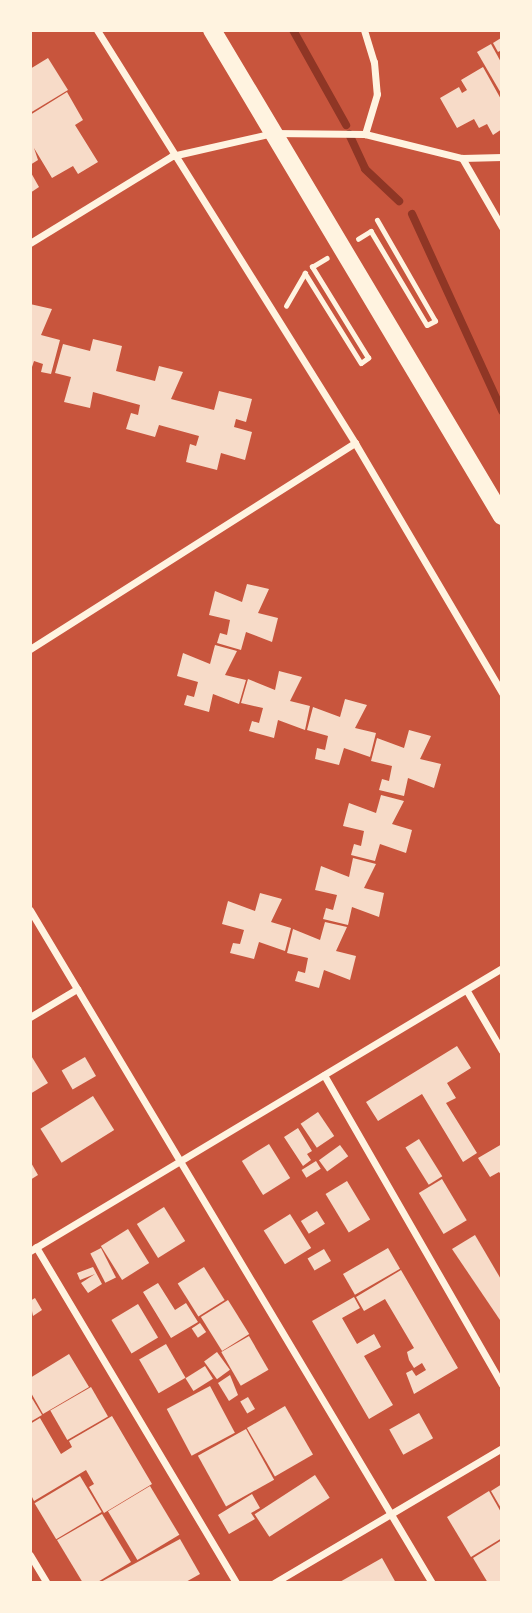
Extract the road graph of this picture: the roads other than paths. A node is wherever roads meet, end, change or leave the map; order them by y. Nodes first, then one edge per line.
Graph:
1 (97, 30) edge
2 (212, 30) edge
3 (364, 30) edge
4 (273, 133) junction
5 (365, 134) junction
6 (172, 156) junction
7 (502, 157) edge
8 (462, 158) junction
9 (502, 227) edge
10 (30, 243) edge
11 (355, 443) junction
12 (502, 516) edge
13 (30, 649) edge
14 (502, 693) edge
15 (30, 910) edge
16 (502, 968) edge
17 (78, 989) junction
18 (467, 991) junction
19 (30, 1017) edge
20 (502, 1051) edge
21 (324, 1075) junction
22 (181, 1160) junction
23 (33, 1249) edge
24 (502, 1384) edge
25 (502, 1448) edge
26 (391, 1514) junction
27 (30, 1555) edge
28 (47, 1583) edge
29 (236, 1583) edge
30 (274, 1583) edge
31 (432, 1583) edge

1 - 6 street
2 - 4 main road
3 - 5 street
4 - 5 street
4 - 6 street
4 - 12 main road
5 - 8 street
6 - 10 street
6 - 11 street
7 - 8 street
8 - 9 street
11 - 13 street
11 - 14 street
15 - 17 street
16 - 18 street
17 - 19 street
17 - 22 street
18 - 20 street
18 - 21 street
21 - 22 street
21 - 24 street
22 - 23 street
22 - 26 street
23 - 29 street
25 - 26 street
26 - 30 street
26 - 31 street
27 - 28 street

